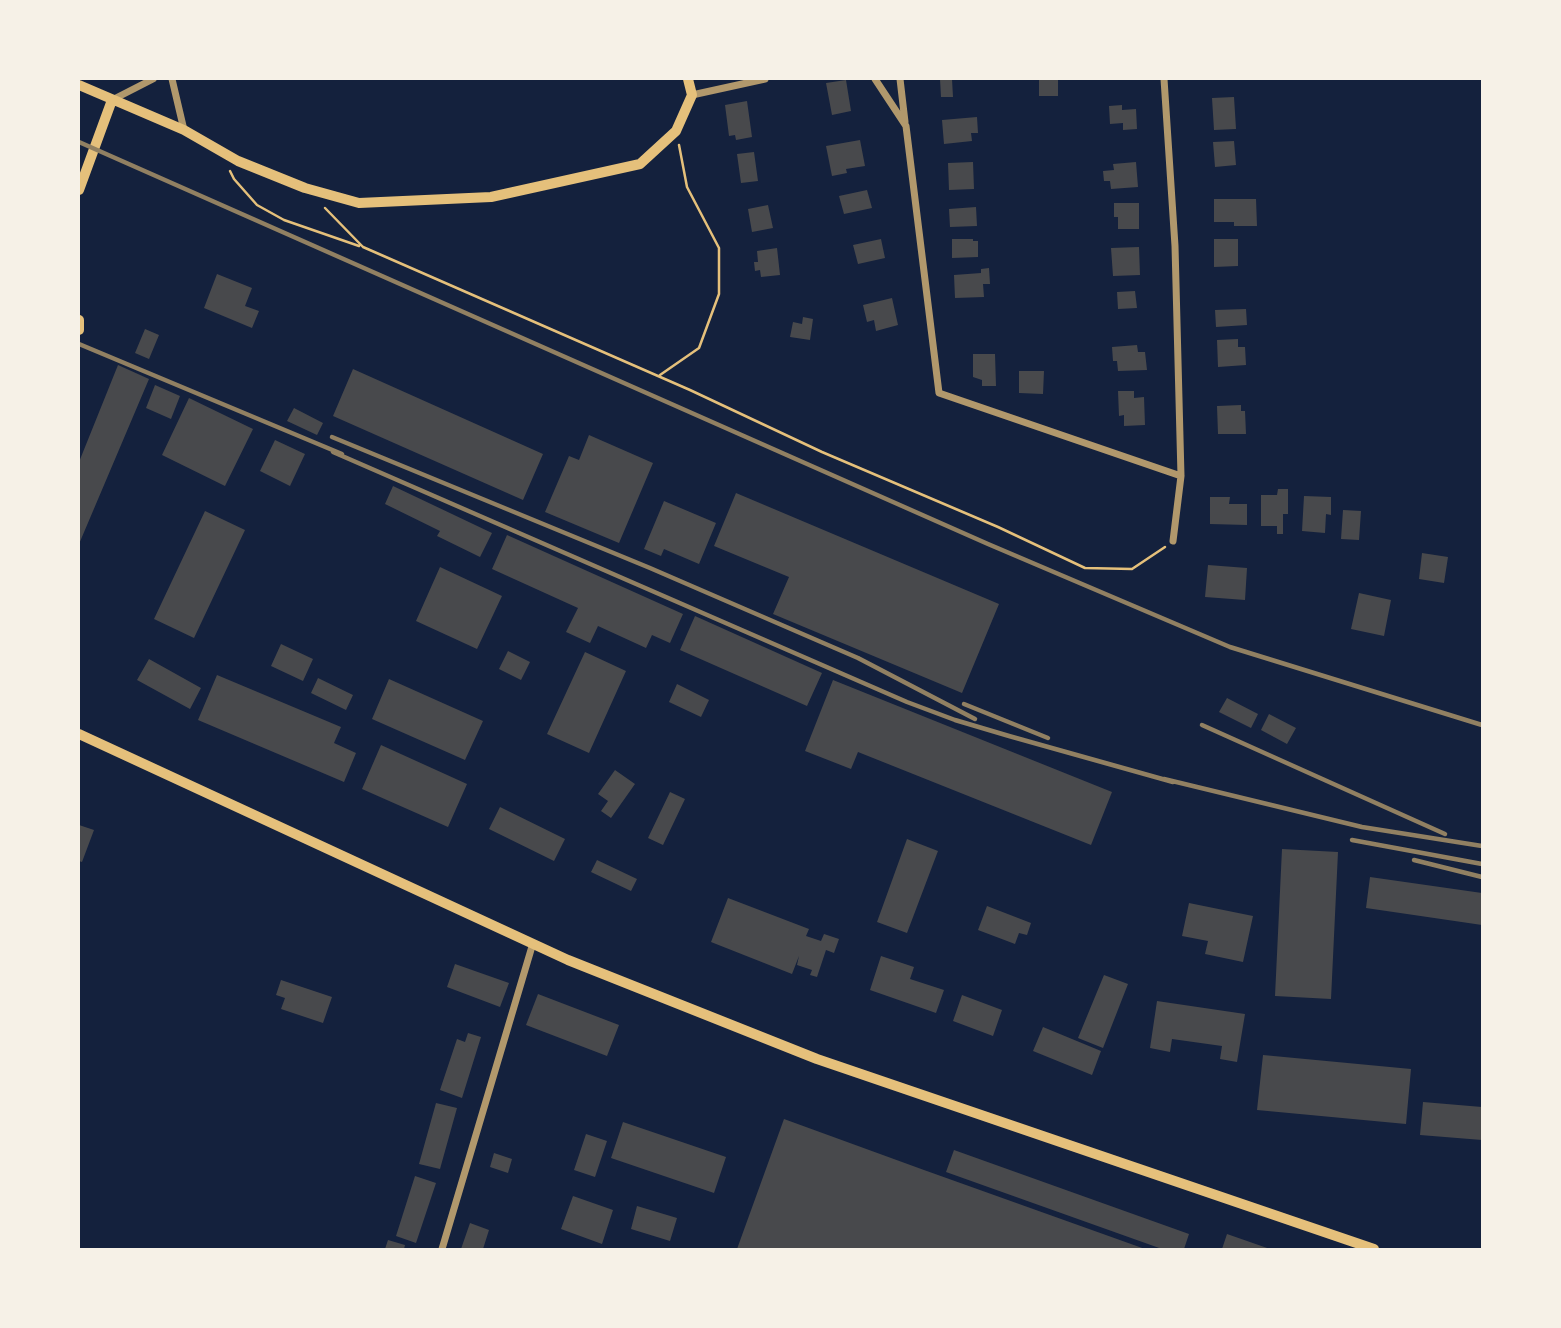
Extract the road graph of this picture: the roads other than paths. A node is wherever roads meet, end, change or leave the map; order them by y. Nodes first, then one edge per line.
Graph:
1 (153, 79) edge
2 (172, 79) edge
3 (688, 79) edge
4 (765, 79) edge
5 (875, 79) edge
6 (900, 79) edge
7 (1164, 79) edge
8 (79, 85) edge
9 (692, 94) junction
10 (112, 100) junction
11 (906, 126) junction
12 (184, 130) junction
13 (79, 190) edge
14 (79, 320) edge
15 (79, 330) edge
16 (1181, 476) junction
17 (1173, 541) road end
18 (79, 734) edge
19 (533, 943) junction
20 (442, 1249) edge
21 (1374, 1249) edge

1 - 10 street
2 - 12 street
3 - 9 main road
4 - 9 street
5 - 11 street
6 - 11 street
7 - 16 street
8 - 10 main road
9 - 12 main road
10 - 12 main road
10 - 13 main road
11 - 16 street
14 - 15 main road
16 - 17 street
18 - 19 main road
19 - 20 street
19 - 21 main road

